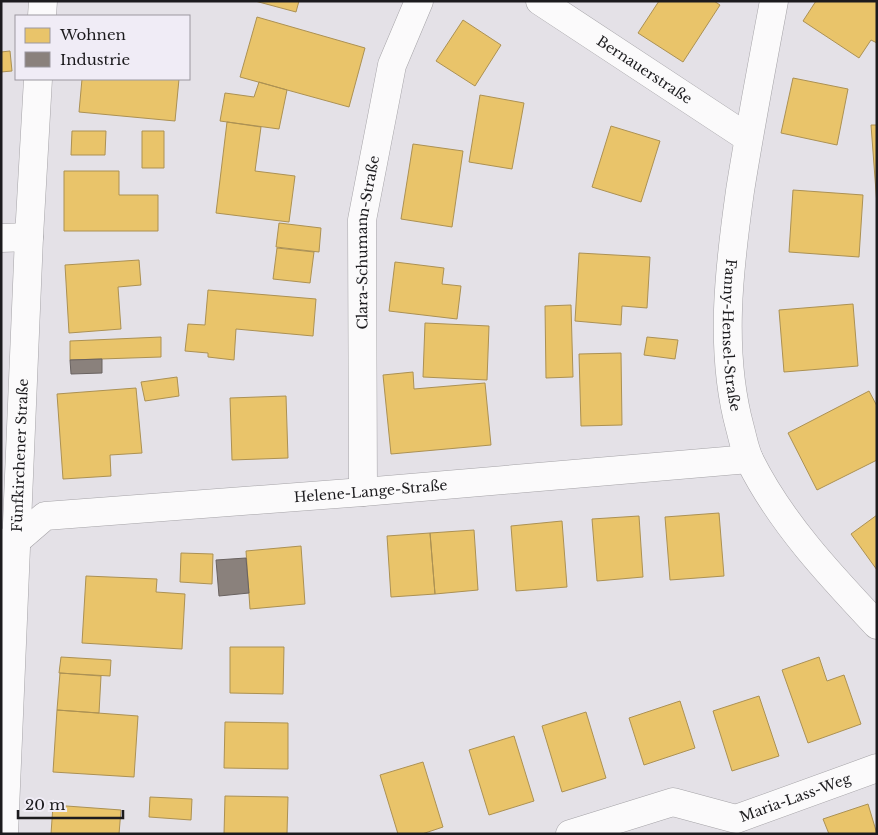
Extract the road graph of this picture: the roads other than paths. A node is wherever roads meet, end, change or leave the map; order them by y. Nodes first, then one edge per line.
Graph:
1 (43, 1) edge
2 (419, 1) edge
3 (540, 1) edge
4 (774, 1) edge
5 (42, 15) edge
6 (38, 80) edge
7 (748, 138) junction
8 (29, 237) junction
9 (1, 238) edge
10 (749, 459) junction
11 (362, 492) junction
12 (9, 542) edge
13 (877, 625) edge
14 (877, 768) edge
15 (3, 827) edge
16 (570, 834) edge

1 - 5 street
2 - 11 street, Clara-Schumann-Straße
3 - 7 street, Bernauerstraße
4 - 7 street, Fanny-Hensel-Straße
6 - 8 street, Fünfkirchener Straße
7 - 10 street, Fanny-Hensel-Straße
8 - 9 street
8 - 12 street, Fünfkirchener Straße
10 - 11 street, Helene-Lange-Straße
10 - 13 street, Fanny-Hensel-Straße
11 - 12 street, Helene-Lange-Straße
12 - 15 street, Fünfkirchener Straße
14 - 16 street, Maria-Lass-Weg

